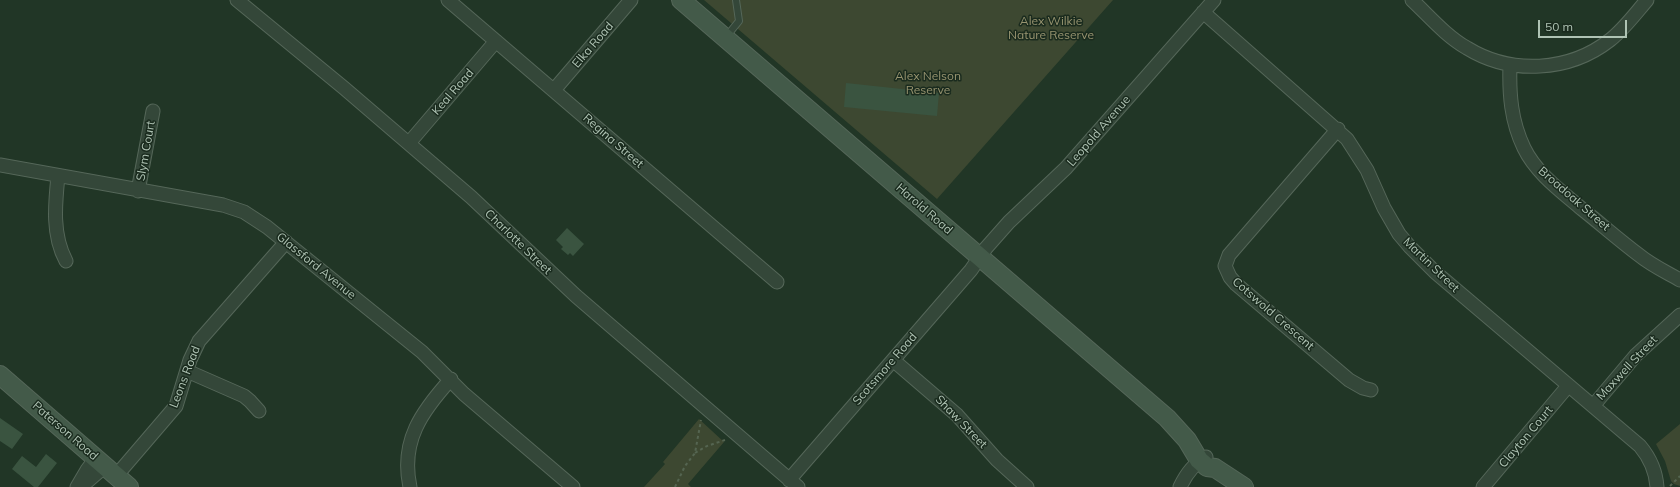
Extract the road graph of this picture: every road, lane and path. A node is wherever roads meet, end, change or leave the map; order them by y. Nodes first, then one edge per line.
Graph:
1 (237, 0) edge
2 (448, 0) edge
3 (631, 0) edge
4 (680, 0) edge
5 (736, 0) edge
6 (1214, 0) edge
7 (1412, 0) edge
8 (1647, 0) edge
9 (1203, 12) junction
10 (725, 38) junction
11 (496, 41) junction
12 (1510, 65) junction
13 (554, 90) junction
14 (153, 111) dead end
15 (1338, 130) junction
16 (409, 143) junction
17 (0, 165) edge
18 (58, 176) junction
19 (138, 190) junction
20 (286, 242) junction
21 (980, 257) junction
22 (66, 261) dead end
23 (1680, 280) edge
24 (777, 282) dead end
25 (1680, 315) edge
26 (893, 360) junction
27 (187, 371) junction
28 (0, 375) edge
29 (451, 379) junction
30 (1568, 386) junction
31 (1371, 390) dead end
32 (1593, 406) junction
33 (259, 411) dead end
34 (701, 420) dead end
35 (725, 440) dead end
36 (695, 452) junction
37 (1204, 460) junction
38 (112, 472) edge
39 (1680, 476) edge
40 (793, 483) edge
41 (1663, 486) edge
42 (76, 487) edge
43 (81, 487) edge
44 (410, 487) edge
45 (573, 487) edge
46 (675, 487) edge
47 (1027, 487) edge
48 (1180, 487) edge
49 (1183, 487) edge
50 (1244, 487) edge
51 (1249, 487) edge
52 (1483, 487) edge

1 - 16 street, Charlotte Street
2 - 11 street, Regina Street
3 - 13 street, Elka Road
4 - 10 street, Harold Road
5 - 10 lane
6 - 9 street, Leopold Avenue
7 - 12 street
8 - 12 street
9 - 15 street, Martin Street
9 - 21 street, Leopold Avenue
10 - 21 street, Harold Road
11 - 13 street, Regina Street
11 - 16 street, Keal Road
12 - 23 street, Broadoak Street
13 - 24 street, Regina Street
14 - 19 street, Slym Court
15 - 30 street, Martin Street
15 - 31 street, Cotswold Crescent
16 - 40 street, Charlotte Street
17 - 18 street, Glassford Avenue
18 - 19 street, Glassford Avenue
18 - 22 street
19 - 20 street, Glassford Avenue
20 - 27 street, Leons Road
20 - 29 street, Glassford Avenue
21 - 26 street, Scotsmore Road
21 - 37 street, Harold Road
25 - 32 street, Maxwell Street
26 - 40 street, Scotsmore Road
26 - 47 street, Shaw Street
27 - 33 street
27 - 38 street, Leons Road
28 - 38 street, Paterson Road
29 - 44 street
29 - 45 street, Glassford Avenue
30 - 32 street, Martin Street
30 - 52 street, Clayton Court
32 - 41 street, Martin Street
34 - 36 path
35 - 36 path
36 - 46 path
37 - 48 street
37 - 49 street
37 - 50 street
37 - 51 street
38 - 42 street
38 - 43 street
39 - 41 path

